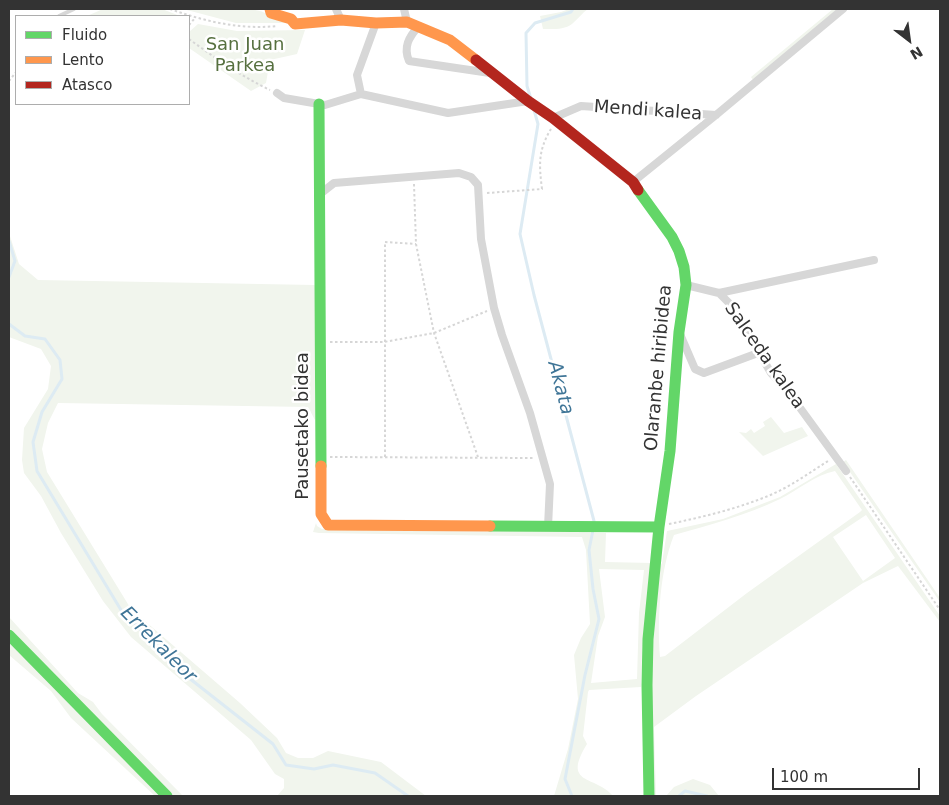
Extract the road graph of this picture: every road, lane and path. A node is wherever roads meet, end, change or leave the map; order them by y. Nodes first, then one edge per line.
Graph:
1 (74, 9) edge
2 (170, 9) edge
3 (270, 9) edge
4 (336, 9) edge
5 (404, 9) edge
6 (843, 9) edge
7 (61, 15) edge
8 (187, 15) edge
9 (190, 16) edge
10 (195, 18) junction
11 (341, 20) junction
12 (376, 23) junction
13 (190, 24) edge
14 (295, 24) junction
15 (412, 24) junction
16 (190, 40) edge
17 (492, 73) junction
18 (276, 93) joint
19 (361, 94) junction
20 (528, 101) junction
21 (319, 104) junction
22 (716, 115) junction
23 (555, 119) junction
24 (413, 176) junction
25 (632, 182) junction
26 (320, 194) junction
27 (479, 194) junction
28 (416, 244) junction
29 (874, 260) dead end
30 (686, 284) junction
31 (719, 293) junction
32 (494, 308) junction
33 (679, 332) junction
34 (434, 333) junction
35 (320, 342) junction
36 (384, 342) junction
37 (758, 353) junction
38 (320, 457) junction
39 (835, 457) junction
40 (384, 458) junction
41 (478, 458) junction
42 (543, 458) junction
43 (846, 471) joint
44 (659, 526) junction
45 (548, 527) junction
46 (940, 610) edge
47 (9, 635) edge
48 (167, 796) edge
49 (649, 796) edge

1 - 7 lane
2 - 8 path
3 - 14 street
4 - 11 street
5 - 15 street
6 - 22 street
9 - 10 path
10 - 13 path
10 - 14 path
11 - 12 street
11 - 14 street
12 - 15 street
12 - 19 street
15 - 17 street, Olaranbe hiribidea
15 - 17 street
16 - 18 path
17 - 20 street, Olaranbe hiribidea
18 - 21 street
19 - 20 street
19 - 21 street
20 - 23 street, Olaranbe hiribidea
21 - 26 street, Pausetako bidea
22 - 23 street, Mendi kalea
22 - 25 street
23 - 25 street, Olaranbe hiribidea
23 - 27 path
24 - 26 street
24 - 27 street
24 - 28 path
25 - 30 street, Olaranbe hiribidea
26 - 35 street, Pausetako bidea
27 - 32 street
28 - 34 path
28 - 36 path
29 - 31 street
30 - 31 street, Salceda kalea
30 - 33 street, Olaranbe hiribidea
31 - 37 street, Salceda kalea
32 - 34 path
32 - 42 street
33 - 37 street
33 - 44 street, Olaranbe hiribidea
34 - 36 path
34 - 41 path
35 - 36 path
35 - 38 street, Pausetako bidea
36 - 40 path
37 - 39 street, Salceda kalea
38 - 40 path
38 - 45 street, Pausetako bidea
39 - 43 street, Salceda kalea
39 - 44 path
40 - 41 path
41 - 42 path
42 - 45 street
43 - 46 path
44 - 45 street, Pausetako bidea
44 - 49 street, Olaranbe hiribidea
47 - 48 street

